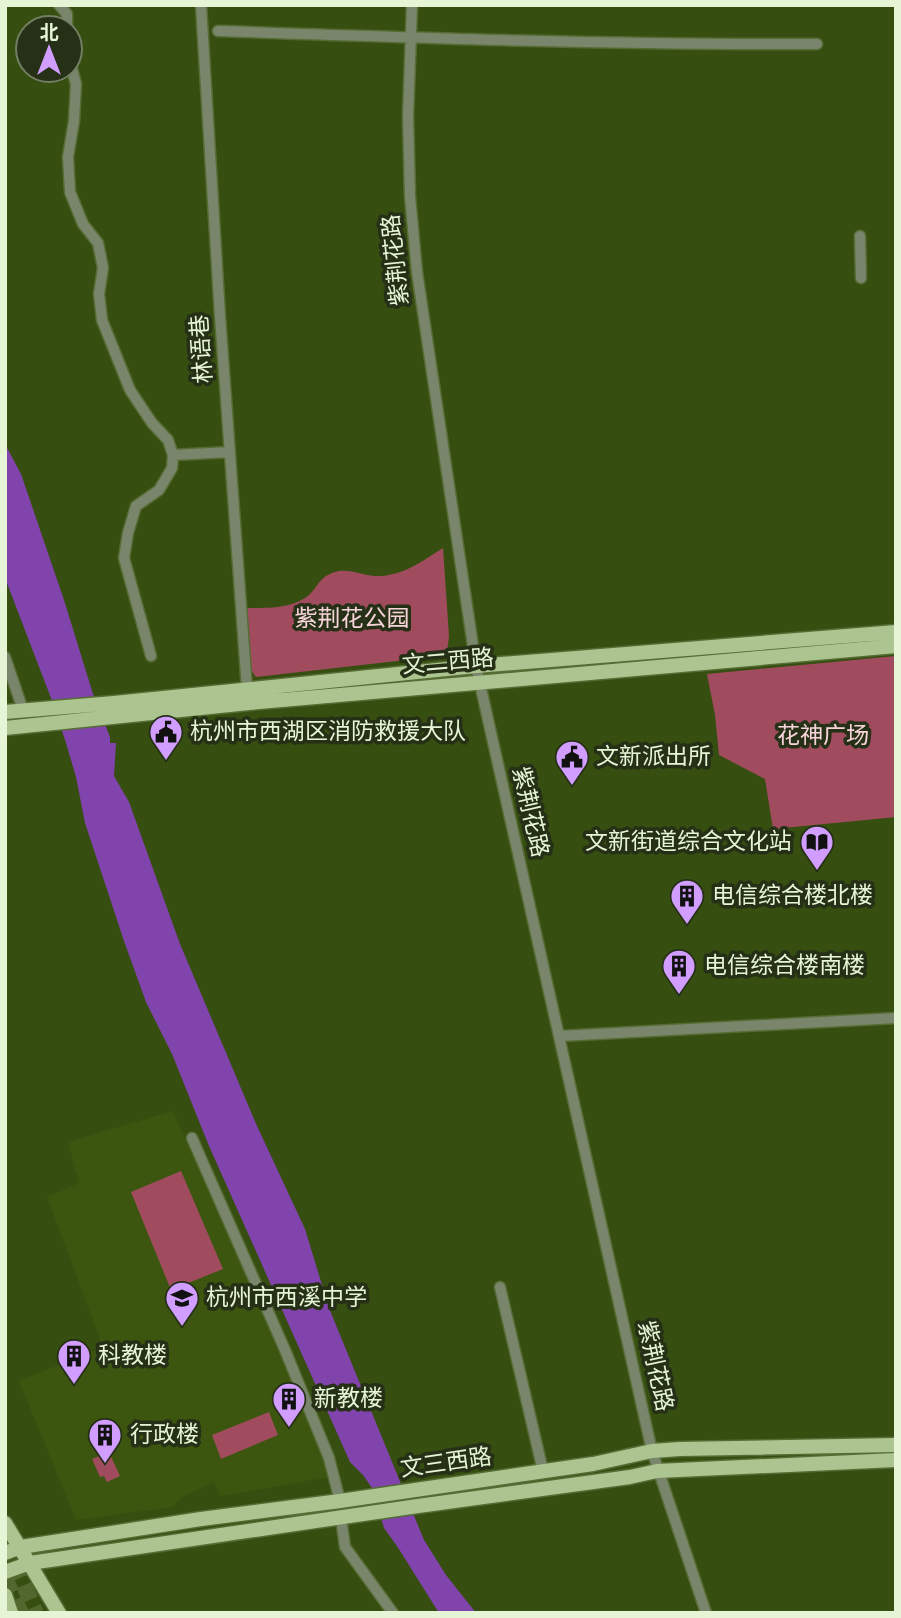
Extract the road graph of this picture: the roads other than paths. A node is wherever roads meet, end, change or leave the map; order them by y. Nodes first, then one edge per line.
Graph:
1 (201, 5) edge
2 (412, 5) edge
3 (218, 31) dead end
4 (411, 38) junction
5 (817, 44) dead end
6 (76, 84) edge
7 (860, 236) dead end
8 (861, 278) dead end
9 (230, 452) junction
10 (173, 456) junction
11 (896, 632) edge
12 (896, 646) edge
13 (150, 656) dead end
14 (5, 657) edge
15 (476, 666) junction
16 (480, 682) junction
17 (247, 689) junction
18 (23, 710) junction
19 (117, 710) junction
20 (5, 712) edge
21 (5, 727) edge
22 (896, 1018) edge
23 (559, 1036) junction
24 (192, 1138) dead end
25 (500, 1287) dead end
26 (896, 1445) edge
27 (652, 1451) junction
28 (896, 1460) edge
29 (543, 1471) junction
30 (657, 1471) junction
31 (340, 1502) junction
32 (341, 1518) junction
33 (5, 1523) edge
34 (21, 1547) junction
35 (5, 1553) edge
36 (30, 1563) junction
37 (5, 1572) edge
38 (5, 1595) edge
39 (11, 1613) edge
40 (59, 1613) edge
41 (393, 1613) edge
42 (706, 1613) edge

1 - 9 street, 林语巷
2 - 4 street, 紫荆花路
3 - 4 street
4 - 5 street
4 - 15 street, 紫荆花路
6 - 10 street
7 - 8 street
9 - 10 street
9 - 17 street, 林语巷
10 - 13 street
11 - 15 main road, 文二西路
12 - 16 main road, 文二西路
14 - 18 street
15 - 16 street, 紫荆花路
15 - 17 main road, 文二西路
16 - 19 main road, 文二西路
16 - 23 street, 紫荆花路
17 - 19 main road, 文二西路
18 - 19 main road, 文二西路
18 - 20 main road, 文二西路
19 - 21 main road, 文二西路
22 - 23 street
23 - 27 street, 紫荆花路
24 - 31 street
25 - 29 street
26 - 27 main road, 文三西路
27 - 29 main road, 文三西路
27 - 30 street, 紫荆花路
28 - 30 main road, 文三西路
29 - 31 main road, 文三西路
30 - 32 main road, 文三西路
30 - 42 street, 紫荆花路
31 - 34 main road, 文三西路
32 - 36 main road, 文三西路
32 - 41 street
33 - 34 main road
34 - 35 main road, 文三西路
34 - 36 main road
36 - 37 main road, 文三西路
36 - 40 main road
38 - 39 main road

